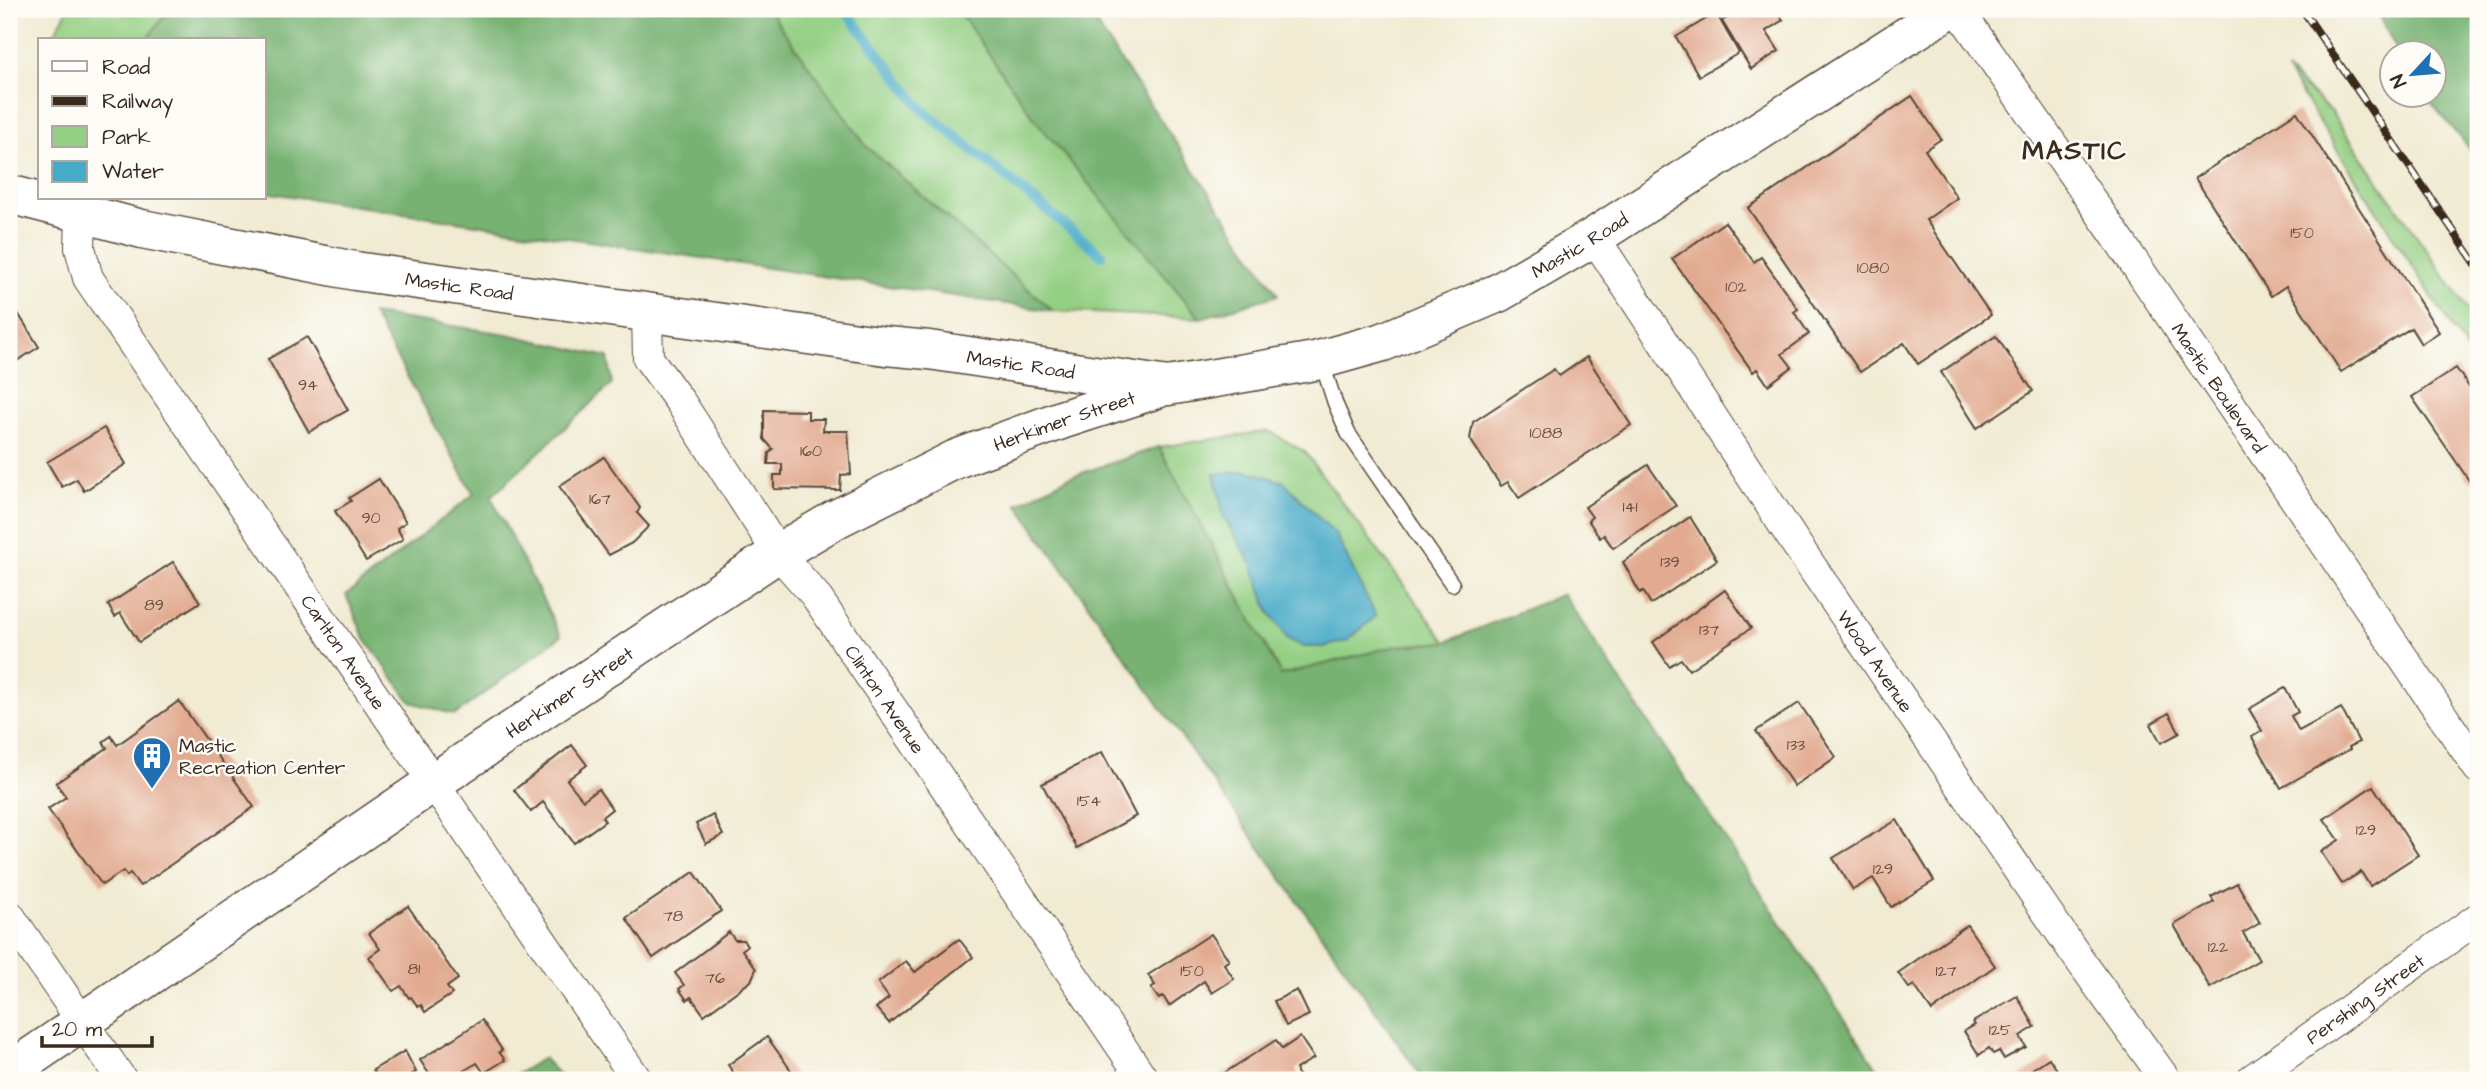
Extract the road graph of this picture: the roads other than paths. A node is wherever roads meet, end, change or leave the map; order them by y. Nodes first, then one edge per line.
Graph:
1 (1949, 9) edge
2 (1958, 9) edge
3 (9, 194) edge
4 (81, 214) junction
5 (1594, 237) junction
6 (647, 313) junction
7 (1321, 360) junction
8 (1168, 386) junction
9 (778, 553) junction
10 (1452, 584) dead end
11 (2478, 768) edge
12 (434, 782) junction
13 (9, 915) edge
14 (2478, 918) edge
15 (82, 1022) junction
16 (9, 1072) edge
17 (122, 1080) edge
18 (636, 1080) edge
19 (1144, 1080) edge
20 (2166, 1080) edge
21 (2251, 1080) edge

1 - 5 main road, Mastic Road
2 - 11 street, Mastic Boulevard
3 - 4 main road, Mastic Road
4 - 6 main road, Mastic Road
4 - 12 street, Carlton Avenue
5 - 7 main road, Mastic Road
5 - 20 street, Wood Avenue
6 - 8 main road, Mastic Road
6 - 9 street, Clinton Avenue
7 - 8 main road, Mastic Road
7 - 10 lane
8 - 9 main road, Herkimer Street
9 - 12 main road, Herkimer Street
9 - 19 street, Clinton Avenue
12 - 15 main road, Herkimer Street
12 - 18 street, Carlton Avenue
13 - 15 street
14 - 21 street, Pershing Street
15 - 16 main road, Herkimer Street
15 - 17 street

